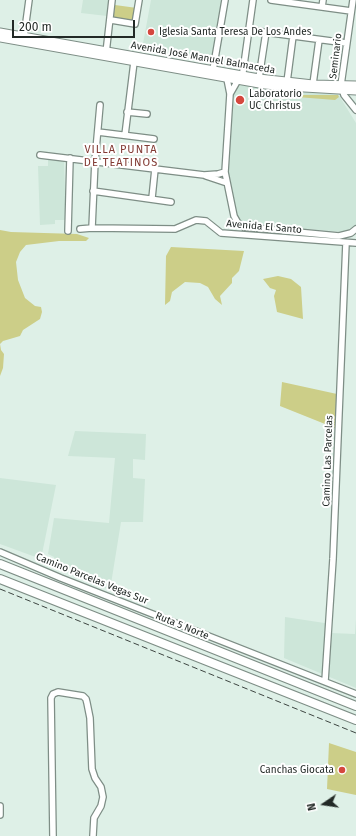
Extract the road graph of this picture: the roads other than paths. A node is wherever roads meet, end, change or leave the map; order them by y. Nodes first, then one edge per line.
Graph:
1 (29, 0) edge
2 (112, 0) edge
3 (139, 0) edge
4 (225, 0) edge
5 (253, 0) edge
6 (271, 0) edge
7 (323, 0) edge
8 (353, 0) edge
9 (322, 7) junction
10 (351, 11) junction
11 (110, 20) junction
12 (249, 30) junction
13 (0, 32) edge
14 (266, 32) junction
15 (293, 36) junction
16 (24, 37) junction
17 (0, 38) edge
18 (319, 40) junction
19 (346, 43) junction
20 (106, 54) junction
21 (134, 62) junction
22 (213, 70) junction
23 (227, 78) junction
24 (259, 78) junction
25 (241, 79) junction
26 (288, 82) junction
27 (313, 84) junction
28 (356, 85) edge
29 (342, 88) junction
30 (356, 91) edge
31 (230, 94) junction
32 (100, 105) dead end
33 (356, 110) edge
34 (127, 112) junction
35 (147, 114) dead end
36 (98, 132) junction
37 (124, 135) junction
38 (154, 139) dead end
39 (40, 155) dead end
40 (70, 158) junction
41 (95, 161) junction
42 (155, 169) junction
43 (225, 172) junction
44 (204, 175) junction
45 (227, 183) junction
46 (94, 191) junction
47 (152, 198) junction
48 (171, 202) dead end
49 (92, 228) junction
50 (80, 229) dead end
51 (356, 229) edge
52 (68, 231) dead end
53 (346, 243) junction
54 (356, 243) edge
55 (0, 552) edge
56 (0, 564) edge
57 (0, 579) edge
58 (325, 681) junction
59 (356, 694) edge
60 (356, 706) edge
61 (356, 721) edge
62 (0, 806) edge
63 (0, 815) edge
64 (53, 836) edge
65 (93, 836) edge

1 - 16 street
2 - 11 street
3 - 11 street
4 - 22 street
5 - 12 street
6 - 9 street
7 - 9 street
8 - 10 street, Seminario
9 - 10 street
10 - 19 street, Seminario
11 - 20 street
12 - 14 street
12 - 25 street
13 - 16 main road, Avenida José Manuel Balmaceda
14 - 15 street
14 - 24 street
15 - 18 street
15 - 26 street
16 - 20 main road, Avenida José Manuel Balmaceda
17 - 20 main road, Avenida José Manuel Balmaceda
18 - 19 street
18 - 27 street
19 - 29 street, Seminario
20 - 21 main road, Avenida José Manuel Balmaceda
20 - 22 main road, Avenida José Manuel Balmaceda
21 - 23 main road, Avenida José Manuel Balmaceda
21 - 34 street
22 - 25 main road, Avenida José Manuel Balmaceda
23 - 25 main road, Avenida José Manuel Balmaceda
23 - 31 street
24 - 25 main road, Avenida José Manuel Balmaceda
24 - 26 main road, Avenida José Manuel Balmaceda
25 - 29 main road, Avenida José Manuel Balmaceda
25 - 31 street
26 - 27 main road, Avenida José Manuel Balmaceda
27 - 29 main road, Avenida José Manuel Balmaceda
28 - 29 main road, Avenida José Manuel Balmaceda
29 - 30 main road, Avenida José Manuel Balmaceda
29 - 33 street, Seminario
31 - 43 street
32 - 36 street
34 - 35 street
34 - 37 street
36 - 37 street
36 - 41 street
37 - 38 street
39 - 40 street
40 - 41 street
40 - 52 street
41 - 42 street
41 - 46 street
42 - 44 street
42 - 47 street
43 - 44 street
43 - 45 street
44 - 45 street
45 - 51 street
46 - 47 street
46 - 49 street
47 - 48 street
49 - 50 street, Avenida El Santo
49 - 53 street, Avenida El Santo
53 - 54 street, Avenida El Santo
53 - 58 street, Camino Las Parcelas
55 - 58 street, Camino Parcelas Vegas Sur
56 - 60 highway, Ruta 5 Norte
57 - 61 highway
58 - 59 street, Camino Parcelas Vegas Sur
62 - 63 street
64 - 65 street

